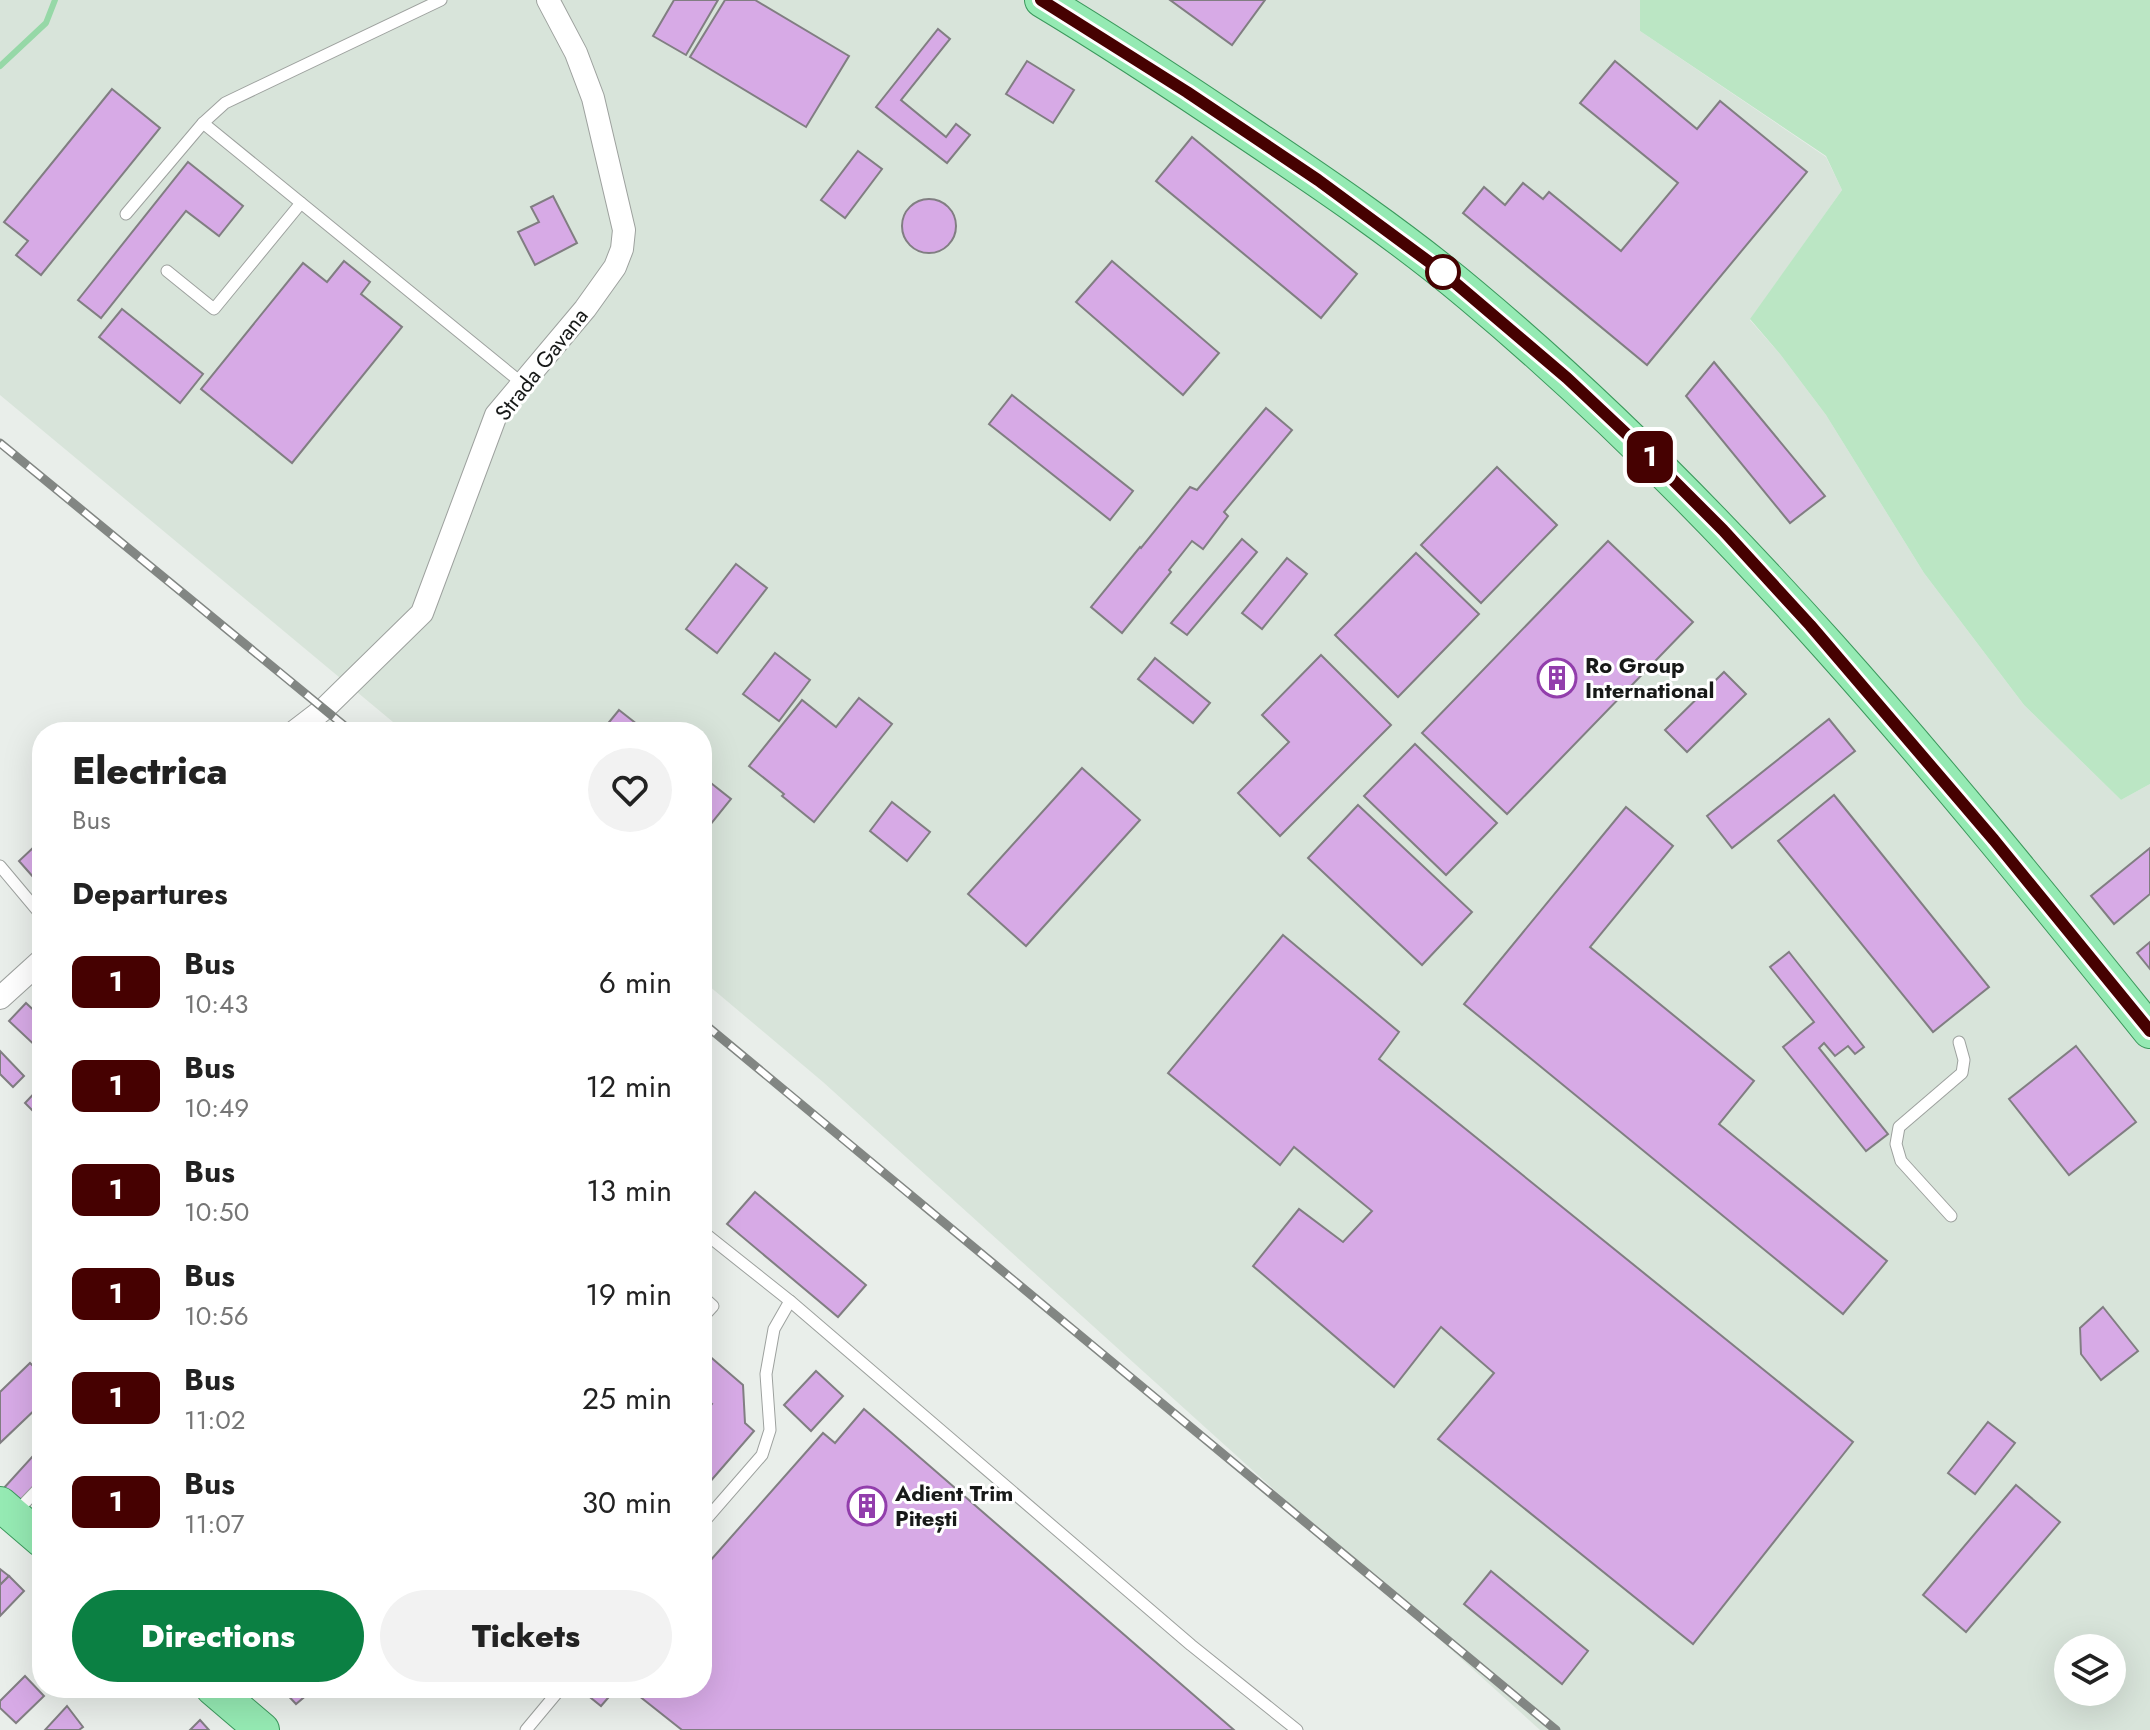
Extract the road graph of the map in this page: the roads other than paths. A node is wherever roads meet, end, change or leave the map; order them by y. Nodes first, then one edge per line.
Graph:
1 (441, 0) edge
2 (548, 0) edge
3 (1042, 0) edge
4 (203, 123) junction
5 (301, 203) junction
6 (126, 214) dead end
7 (167, 271) dead end
8 (524, 384) junction
9 (307, 722) edge
10 (0, 866) edge
11 (32, 904) edge
12 (32, 969) edge
13 (0, 998) edge
14 (2150, 1031) edge
15 (1959, 1042) dead end
16 (1951, 1216) dead end
17 (712, 1239) edge
18 (790, 1301) junction
19 (32, 1492) edge
20 (6, 1510) edge
21 (712, 1512) edge
22 (32, 1532) edge
23 (225, 1698) edge
24 (553, 1698) edge
25 (262, 1730) edge
26 (526, 1730) edge
27 (1297, 1730) edge

1 - 4 lane
2 - 8 street, Strada Gavana
3 - 14 main road
4 - 5 lane
4 - 6 lane
5 - 7 lane
5 - 8 lane
8 - 9 street, Strada Gavana
10 - 11 lane
12 - 13 street
15 - 16 lane
17 - 18 lane
18 - 21 lane
18 - 27 lane
19 - 20 lane
20 - 22 main road
23 - 25 main road
24 - 26 lane

